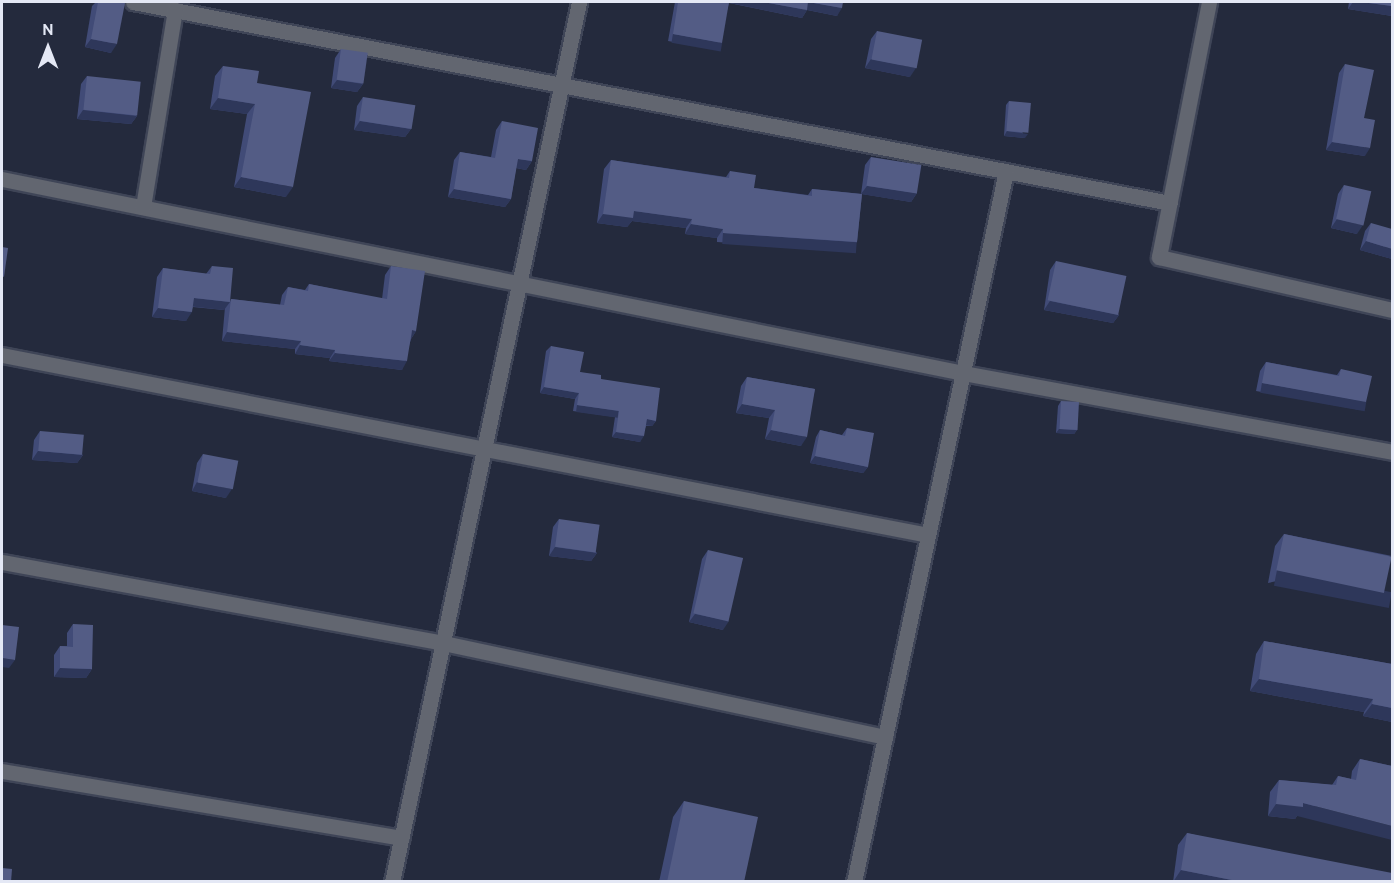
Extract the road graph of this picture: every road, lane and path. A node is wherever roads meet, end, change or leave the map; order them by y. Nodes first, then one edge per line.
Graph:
1 (133, 2) edge
2 (579, 2) edge
3 (1209, 2) edge
4 (175, 10) junction
5 (562, 85) junction
6 (1006, 171) junction
7 (2, 179) edge
8 (1170, 203) junction
9 (143, 207) junction
10 (520, 283) junction
11 (1392, 309) edge
12 (2, 356) edge
13 (963, 373) junction
14 (484, 449) junction
15 (1392, 452) edge
16 (928, 536) junction
17 (2, 562) edge
18 (443, 642) junction
19 (885, 737) junction
20 (2, 771) edge
21 (401, 838) junction
22 (392, 882) edge
23 (854, 882) edge

1 - 4 street
2 - 5 street
3 - 8 street
4 - 5 street
4 - 9 street
5 - 6 street
5 - 10 street
6 - 8 street
6 - 13 street
7 - 9 street
8 - 11 street
9 - 10 street
10 - 13 street
10 - 14 street
12 - 14 street
13 - 15 street
13 - 16 street
14 - 16 street
14 - 18 street
16 - 19 street
17 - 18 street
18 - 19 street
18 - 21 street
19 - 23 street
20 - 21 street
21 - 22 street

